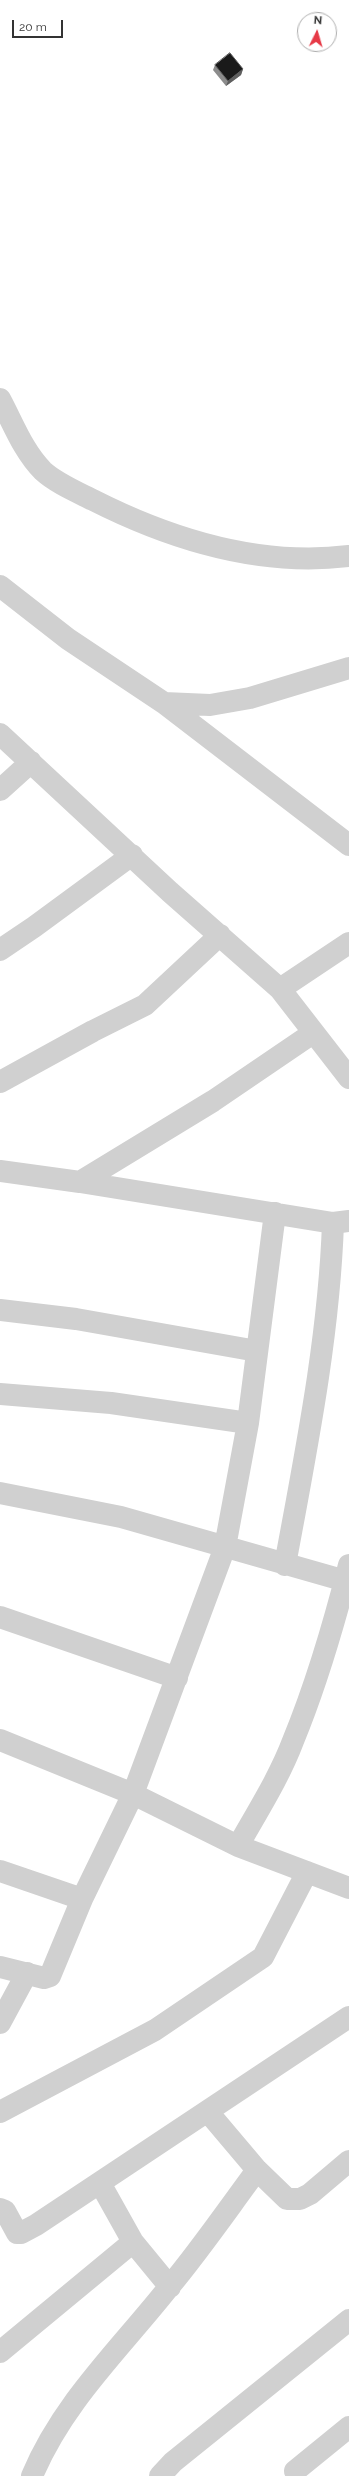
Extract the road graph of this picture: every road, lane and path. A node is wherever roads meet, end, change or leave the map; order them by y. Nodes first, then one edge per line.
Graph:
1 (0, 398) edge
2 (349, 556) edge
3 (0, 586) edge
4 (349, 668) edge
5 (164, 703) junction
6 (0, 734) edge
7 (31, 762) junction
8 (0, 790) edge
9 (349, 846) edge
10 (132, 855) junction
11 (220, 935) junction
12 (349, 943) edge
13 (0, 950) edge
14 (280, 989) junction
15 (313, 1033) junction
16 (348, 1074) edge
17 (0, 1082) edge
18 (0, 1171) edge
19 (80, 1182) junction
20 (275, 1213) junction
21 (341, 1222) edge
22 (0, 1310) edge
23 (257, 1351) junction
24 (0, 1394) edge
25 (248, 1423) junction
26 (0, 1494) edge
27 (225, 1547) junction
28 (285, 1564) junction
29 (348, 1576) edge
30 (0, 1617) edge
31 (176, 1678) junction
32 (0, 1740) edge
33 (133, 1794) junction
34 (238, 1846) junction
35 (0, 1872) edge
36 (307, 1872) junction
37 (349, 1888) edge
38 (82, 1899) junction
39 (0, 1968) edge
40 (26, 1973) junction
41 (349, 2017) edge
42 (0, 2023) edge
43 (0, 2112) edge
44 (208, 2112) junction
45 (349, 2161) edge
46 (257, 2170) junction
47 (100, 2183) junction
48 (0, 2210) edge
49 (133, 2242) junction
50 (170, 2287) junction
51 (349, 2320) edge
52 (0, 2352) edge
53 (349, 2426) edge
54 (295, 2471) dead end
55 (32, 2476) edge
56 (160, 2476) edge

1 - 2 street
3 - 5 street
4 - 5 street
5 - 9 street
6 - 7 street
7 - 8 street
7 - 10 street
10 - 11 street
10 - 13 street
11 - 14 street
11 - 17 street
12 - 14 street
14 - 15 street
15 - 16 street
15 - 19 street
18 - 19 street
19 - 20 street
20 - 21 street
20 - 23 street
21 - 28 street
22 - 23 street
23 - 25 street
24 - 25 street
25 - 27 street
26 - 27 street
27 - 28 street
27 - 31 street
28 - 29 street
29 - 34 street
30 - 31 street
31 - 33 street
32 - 33 street
33 - 34 street
33 - 38 street
34 - 36 street
35 - 38 street
36 - 37 street
36 - 43 street
38 - 40 street
39 - 40 street
40 - 42 street
41 - 44 street
44 - 46 street
44 - 47 street
45 - 46 street
46 - 50 street
47 - 48 street
47 - 49 street
49 - 50 street
49 - 52 street
50 - 55 street
51 - 56 street
53 - 54 street

